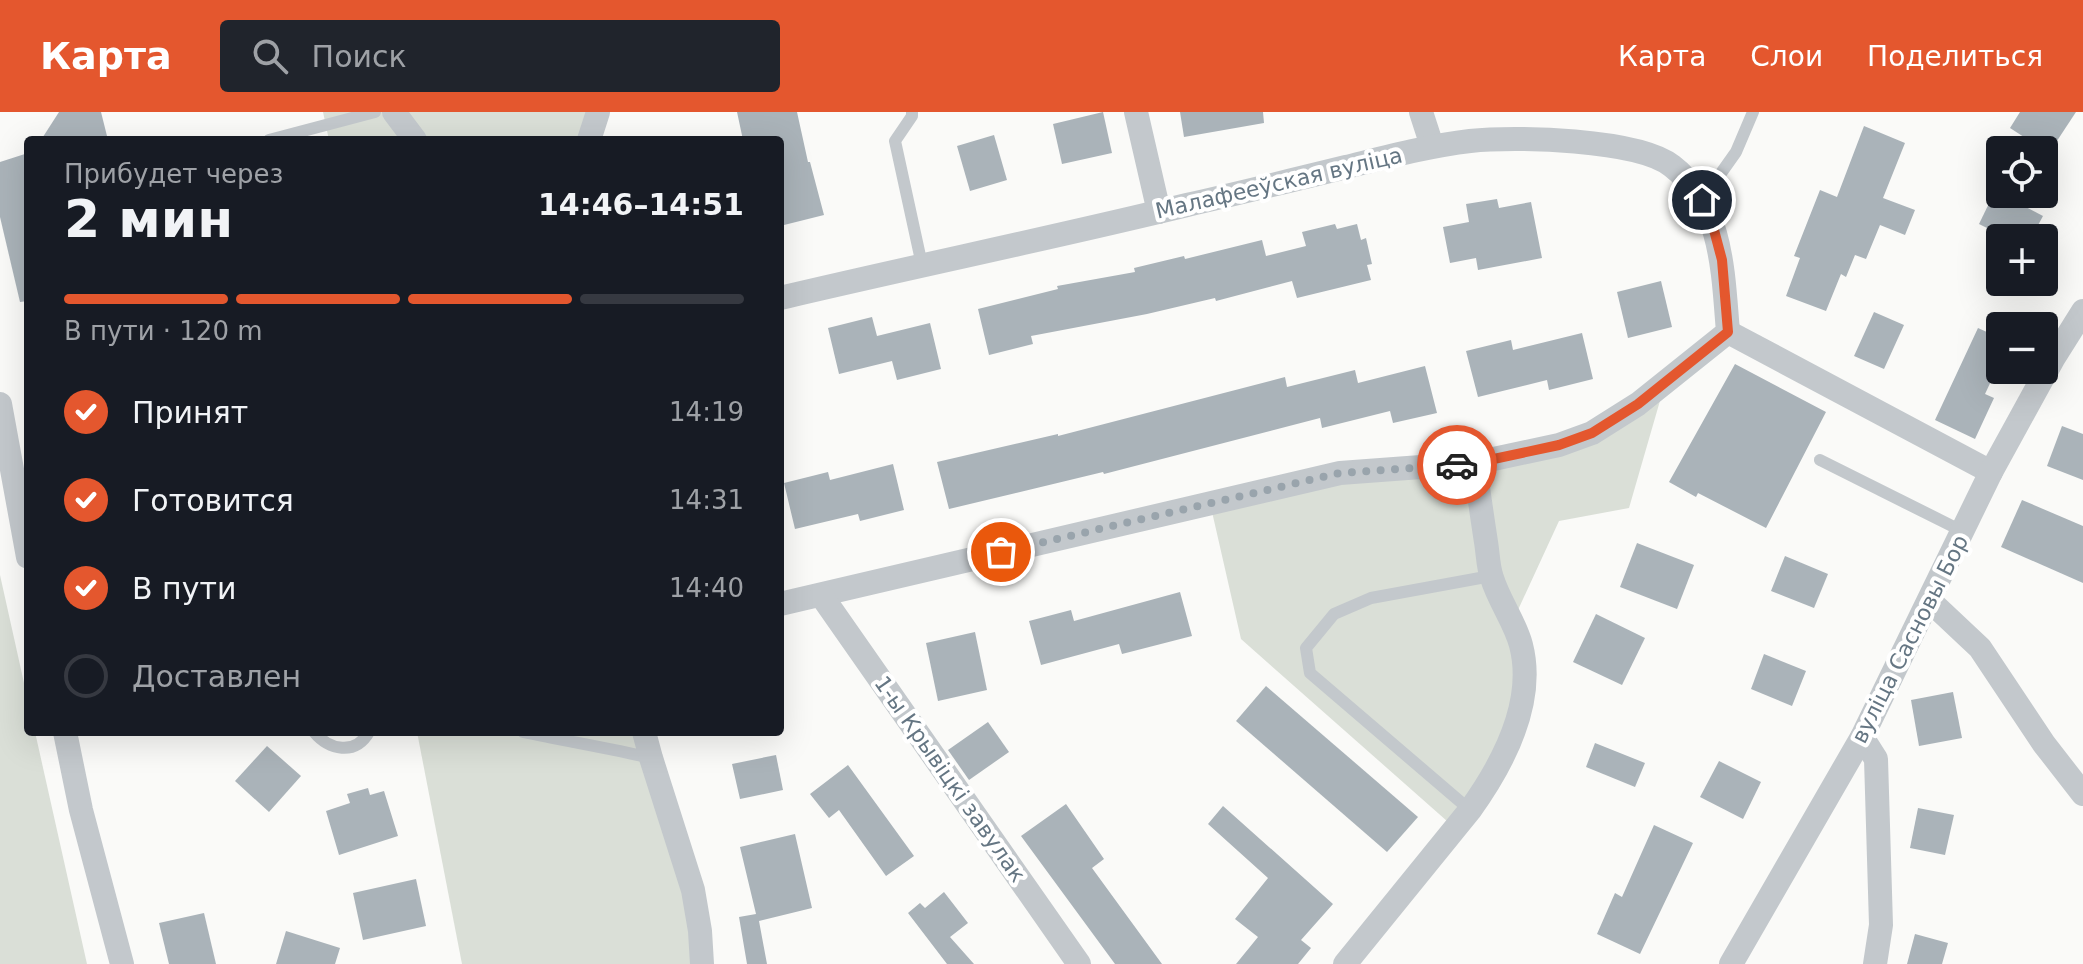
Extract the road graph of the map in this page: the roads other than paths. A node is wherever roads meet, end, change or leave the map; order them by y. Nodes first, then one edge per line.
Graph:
1 (375, 112) edge
2 (394, 112) edge
3 (598, 112) edge
4 (912, 112) edge
5 (1136, 112) edge
6 (1421, 112) edge
7 (1753, 112) edge
8 (284, 136) edge
9 (412, 136) edge
10 (590, 136) edge
11 (1432, 146) junction
12 (1702, 200) junction
13 (1159, 212) junction
14 (922, 265) junction
15 (784, 297) edge
16 (2083, 311) edge
17 (1728, 332) junction
18 (0, 404) edge
19 (1820, 460) dead end
20 (1475, 463) junction
21 (1991, 472) junction
22 (1964, 532) junction
23 (24, 535) edge
24 (1491, 576) junction
25 (821, 595) junction
26 (1930, 601) junction
27 (784, 603) edge
28 (66, 736) edge
29 (319, 736) edge
30 (367, 736) edge
31 (543, 736) edge
32 (645, 736) edge
33 (1862, 737) junction
34 (651, 758) junction
35 (2082, 789) edge
36 (1470, 810) junction
37 (122, 964) edge
38 (702, 964) edge
39 (1079, 964) edge
40 (1345, 964) edge
41 (1731, 964) edge
42 (1875, 964) edge

1 - 8 lane
2 - 9 street
3 - 10 street
4 - 14 lane
5 - 13 street
6 - 11 street
7 - 12 lane
11 - 12 street, Малафееўская вуліца
11 - 13 street, Малафееўская вуліца
12 - 17 street, Малафееўская вуліца
13 - 14 street, Малафееўская вуліца
14 - 15 street, Малафееўская вуліца
16 - 21 street, вуліца Сасновы Бор
17 - 20 street
17 - 21 street
18 - 23 street
19 - 22 lane
20 - 24 street
20 - 25 street
21 - 22 street, вуліца Сасновы Бор
22 - 26 street, вуліца Сасновы Бор
24 - 36 street
24 - 36 lane
25 - 27 street
25 - 39 street, 1-ы Крывіцкі завулак
26 - 33 street, вуліца Сасновы Бор
26 - 35 street
28 - 37 street
29 - 30 lane
31 - 34 lane
32 - 34 street
33 - 41 street, вуліца Сасновы Бор
33 - 42 street
34 - 38 street
36 - 40 street

